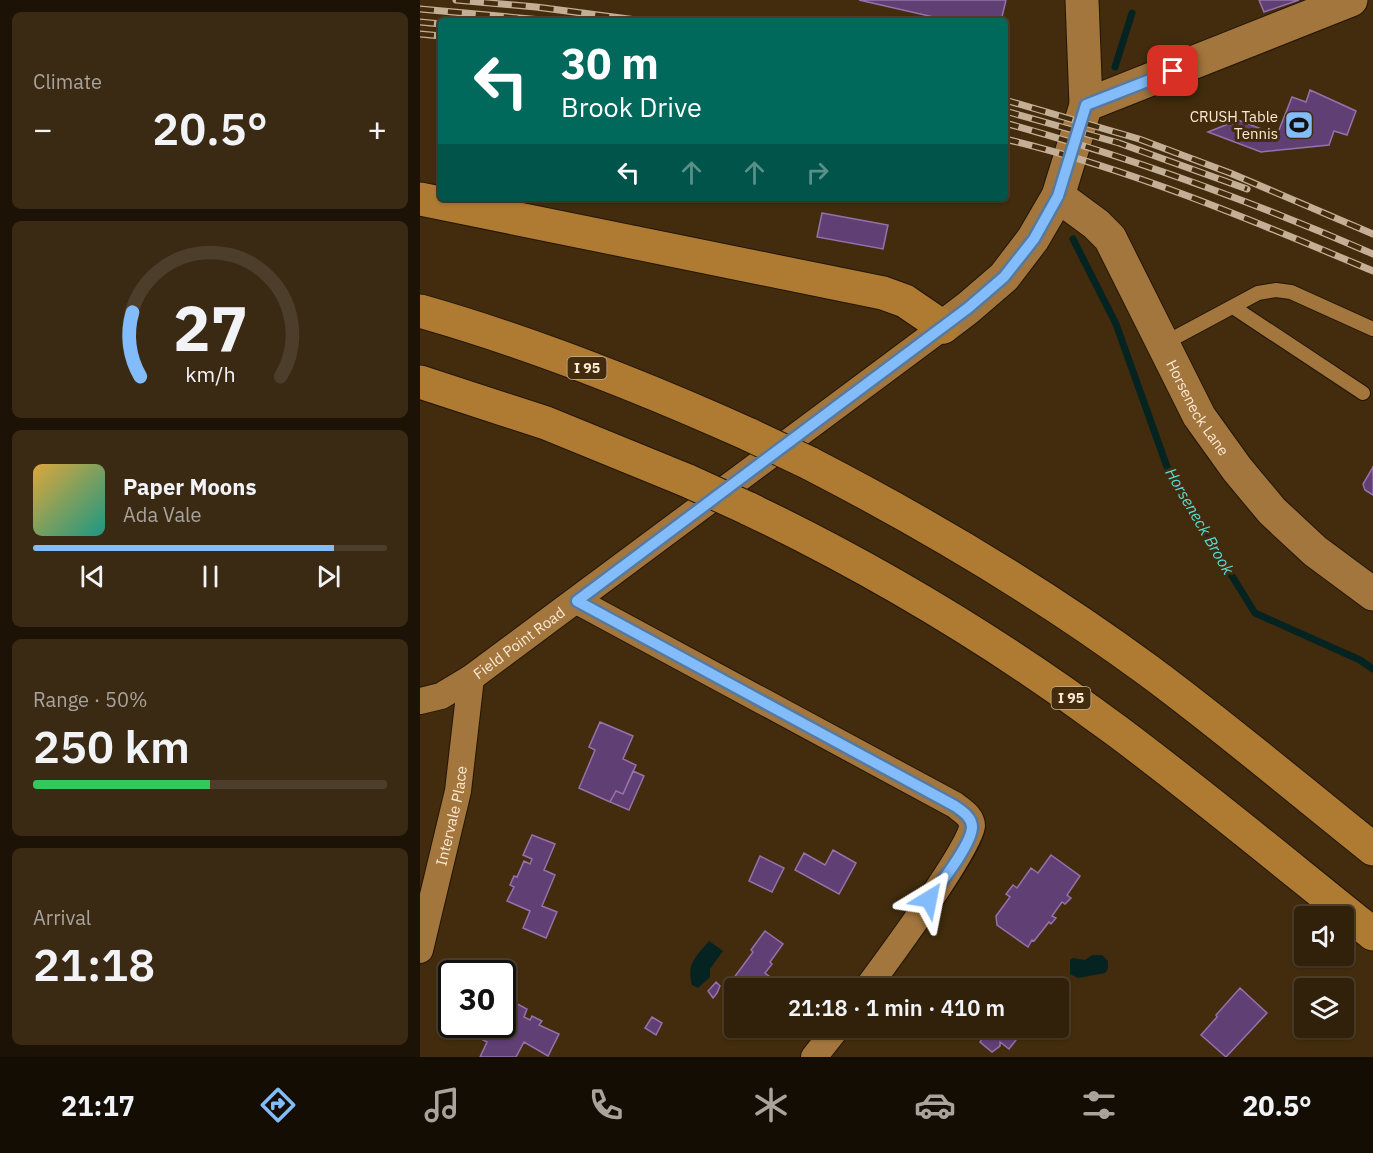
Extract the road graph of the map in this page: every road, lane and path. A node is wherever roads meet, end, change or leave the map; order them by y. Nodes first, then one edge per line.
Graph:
1 (1082, 0) edge
2 (1351, 0) edge
3 (1086, 105) junction
4 (1058, 196) junction
5 (420, 199) edge
6 (1233, 307) junction
7 (420, 311) edge
8 (943, 327) junction
9 (1373, 329) edge
10 (1163, 344) junction
11 (420, 382) edge
12 (1363, 393) dead end
13 (1373, 594) edge
14 (577, 601) junction
15 (471, 678) junction
16 (420, 701) edge
17 (1373, 848) edge
18 (1371, 933) edge
19 (420, 950) edge
20 (874, 978) edge
21 (829, 1038) edge
22 (814, 1057) edge

1 - 3 main road, Field Point Road
2 - 3 main road
3 - 4 main road, Field Point Road
4 - 8 main road, Field Point Road
4 - 10 main road, Horseneck Lane
5 - 8 highway
6 - 9 lane
6 - 10 lane
6 - 12 lane
7 - 17 highway, I 95, bridge
8 - 14 street, Field Point Road
10 - 13 main road, Horseneck Lane
11 - 18 highway, I 95, bridge
14 - 15 street, Field Point Road
14 - 20 street
15 - 16 street, Field Point Road
15 - 19 street, Intervale Place
21 - 22 street

